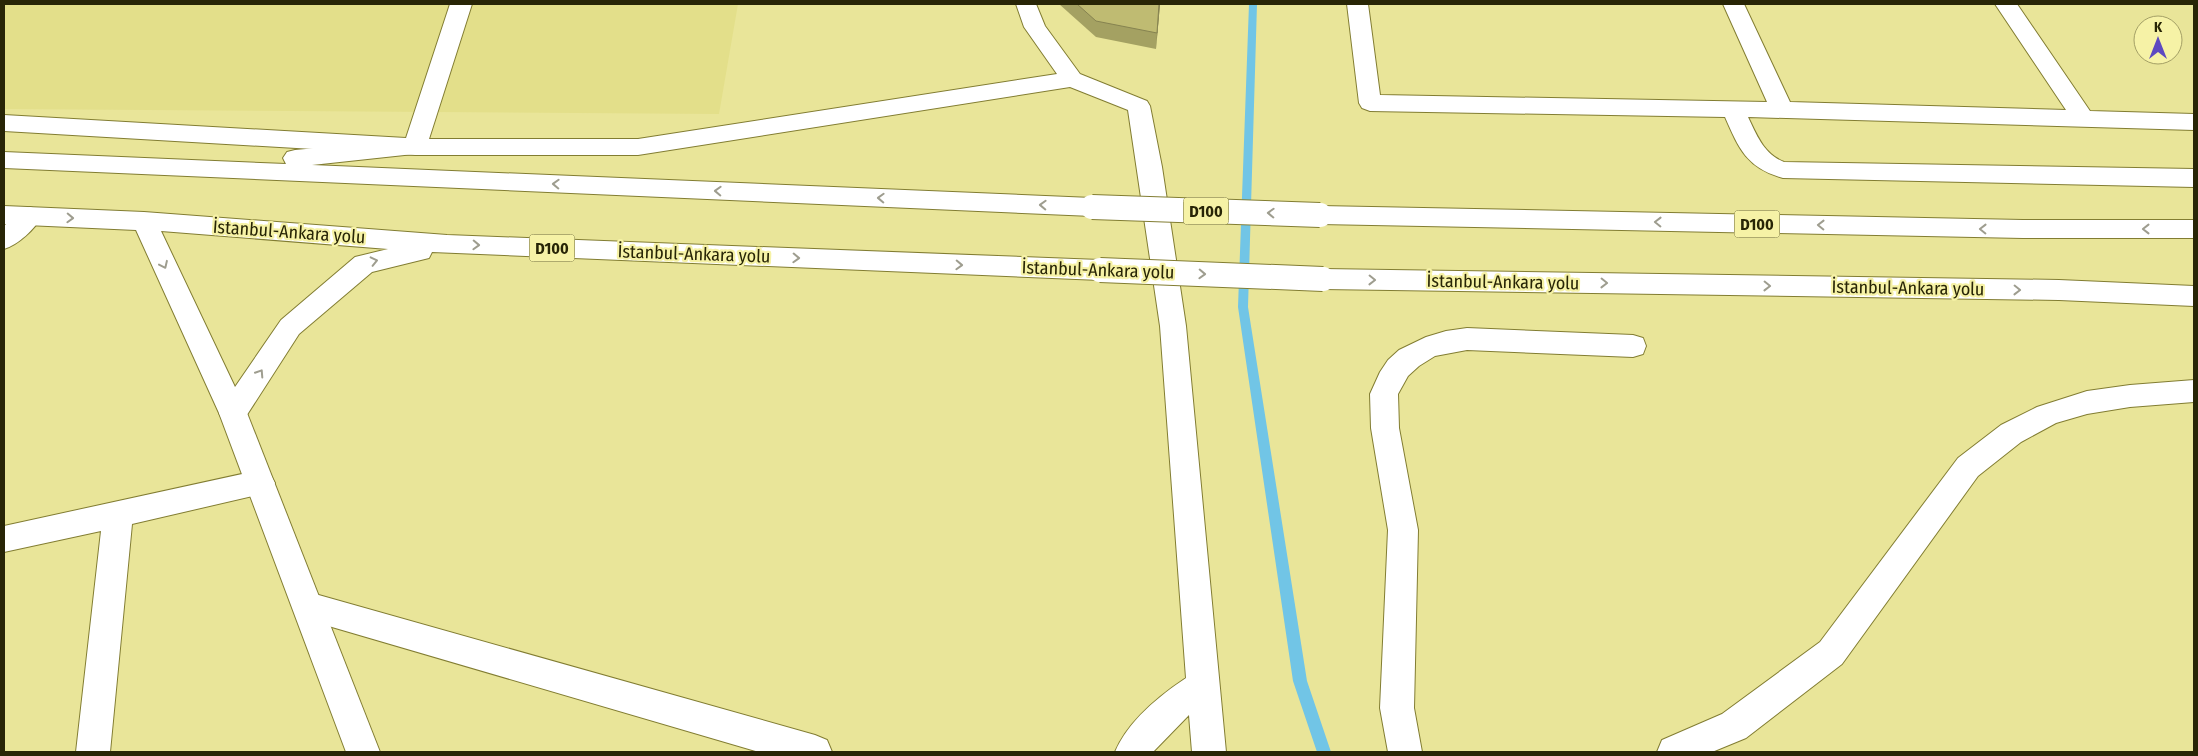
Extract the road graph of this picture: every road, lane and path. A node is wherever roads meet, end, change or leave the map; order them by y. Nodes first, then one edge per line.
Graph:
1 (461, 4) edge
2 (1026, 4) edge
3 (1357, 4) edge
4 (1734, 4) edge
5 (2006, 4) edge
6 (1072, 80) junction
7 (1733, 110) junction
8 (1782, 110) junction
9 (2082, 118) junction
10 (2194, 122) edge
11 (4, 123) edge
12 (415, 147) junction
13 (4, 160) edge
14 (189, 168) junction
15 (2194, 178) edge
16 (4, 215) edge
17 (30, 216) junction
18 (144, 221) junction
19 (2194, 229) edge
20 (4, 240) edge
21 (448, 244) junction
22 (2194, 296) edge
23 (1632, 346) dead end
24 (2194, 391) edge
25 (233, 413) junction
26 (260, 483) junction
27 (118, 514) junction
28 (4, 539) edge
29 (308, 606) junction
30 (1203, 685) junction
31 (93, 752) edge
32 (363, 752) edge
33 (815, 752) edge
34 (1132, 752) edge
35 (1209, 752) edge
36 (1405, 752) edge
37 (1674, 752) edge

1 - 12 main road
2 - 6 main road
3 - 7 main road
4 - 8 main road
5 - 9 main road
6 - 12 main road
6 - 30 main road
7 - 8 main road
7 - 15 main road
8 - 9 main road
9 - 10 main road
11 - 12 main road
12 - 14 main road
13 - 14 main road, D100
19 -> 14 main road, D100, bridge
16 - 17 main road, İstanbul-Ankara yolu / D100
17 -> 18 main road, İstanbul-Ankara yolu / D100
17 - 20 main road
18 - 21 main road, İstanbul-Ankara yolu / D100
18 -> 25 main road
21 -> 22 main road, İstanbul-Ankara yolu / D100, bridge
25 -> 21 main road
23 - 36 main road
24 - 37 main road
25 - 26 main road
26 - 27 main road
26 - 29 main road
27 - 28 main road
27 - 31 main road
29 - 32 main road
29 - 33 main road
30 - 34 main road
30 - 35 main road

